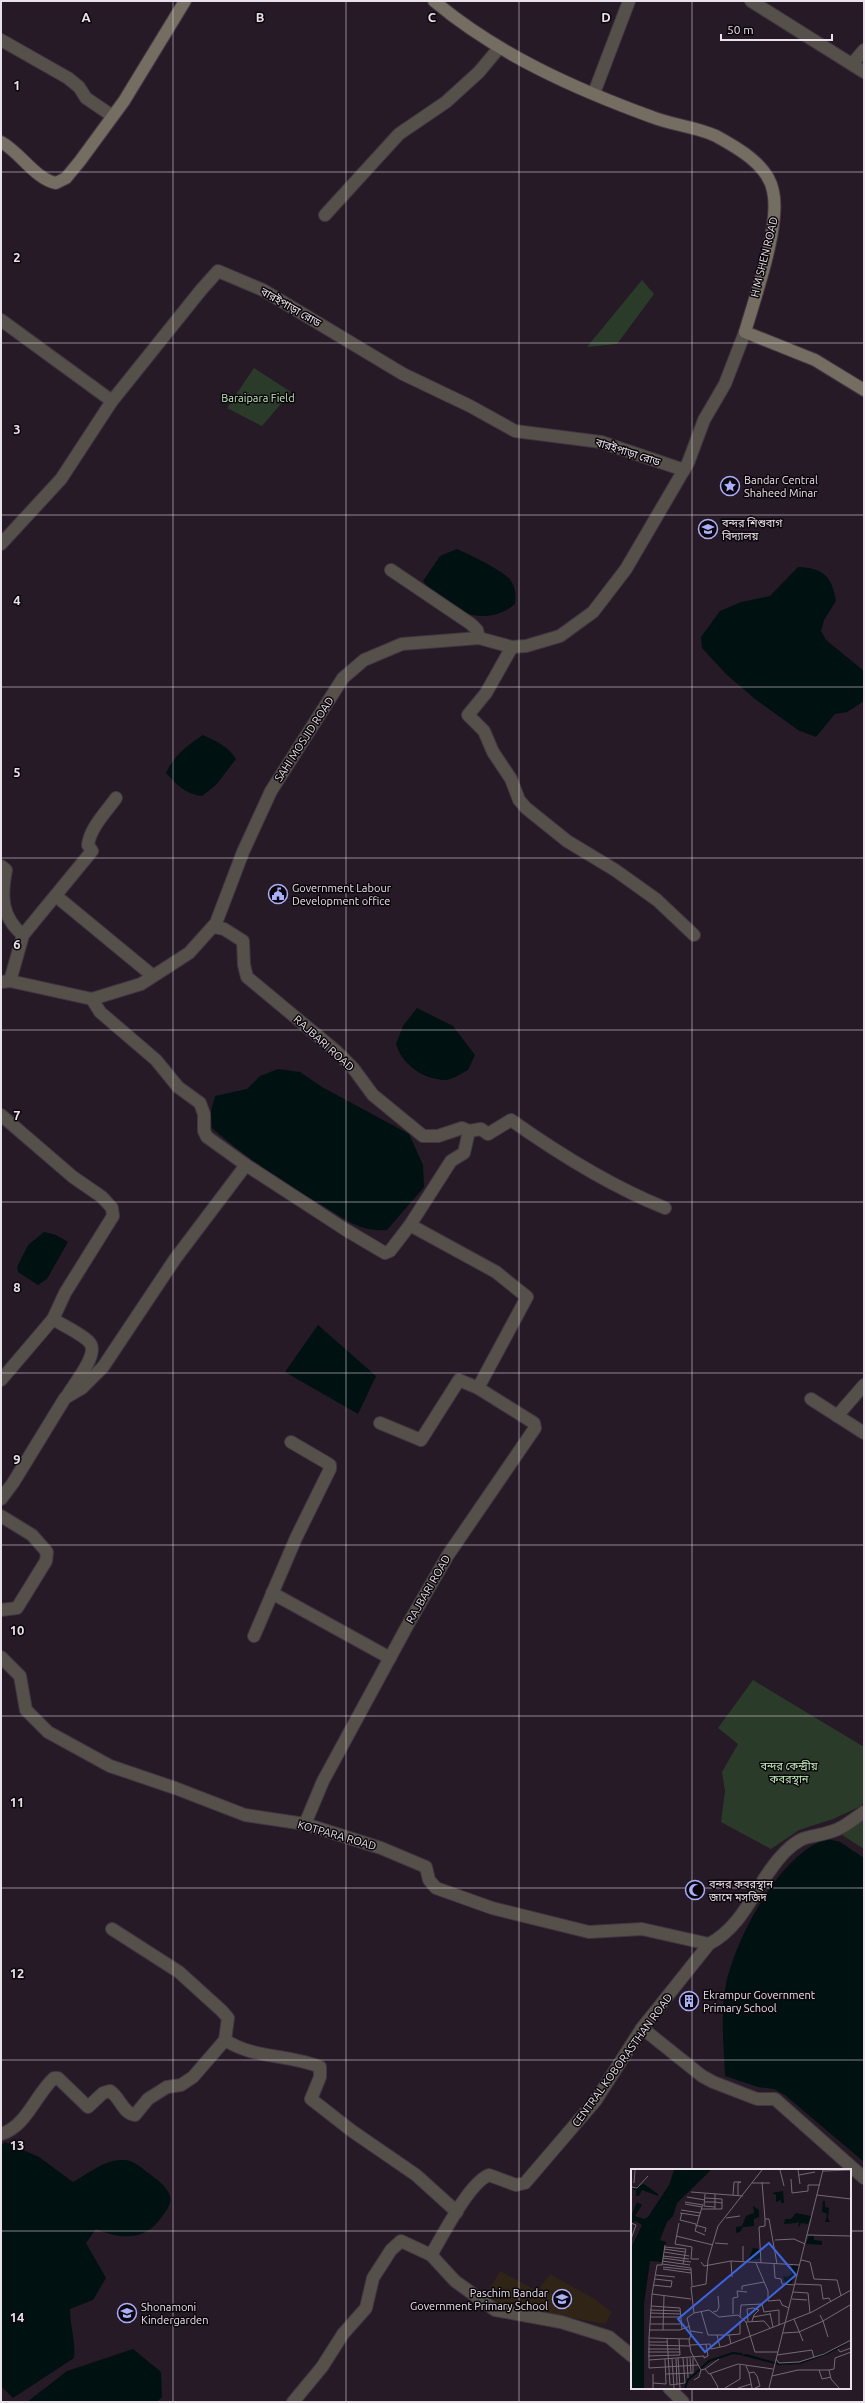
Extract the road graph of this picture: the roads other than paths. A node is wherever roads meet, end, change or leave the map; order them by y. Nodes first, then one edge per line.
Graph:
1 (186, 1) edge
2 (434, 1) edge
3 (629, 1) edge
4 (751, 1) edge
5 (1, 40) edge
6 (499, 48) junction
7 (864, 50) edge
8 (852, 64) junction
9 (864, 72) edge
10 (594, 93) junction
11 (111, 115) junction
12 (1, 142) edge
13 (324, 215) dead end
14 (1, 320) edge
15 (745, 332) junction
16 (864, 390) edge
17 (112, 401) junction
18 (684, 470) junction
19 (650, 528) joint
20 (1, 544) edge
21 (391, 570) dead end
22 (479, 638) junction
23 (512, 647) junction
24 (116, 798) dead end
25 (1, 866) edge
26 (56, 896) junction
27 (214, 927) junction
28 (23, 935) junction
29 (694, 935) dead end
30 (153, 976) junction
31 (6, 981) edge
32 (92, 999) junction
33 (1, 1115) edge
34 (468, 1131) junction
35 (246, 1165) junction
36 (665, 1208) dead end
37 (410, 1225) junction
38 (53, 1318) junction
39 (1, 1380) edge
40 (864, 1385) edge
41 (478, 1388) junction
42 (65, 1398) junction
43 (811, 1399) dead end
44 (837, 1416) junction
45 (380, 1423) dead end
46 (864, 1433) edge
47 (291, 1442) dead end
48 (1, 1499) edge
49 (1, 1516) edge
50 (272, 1593) junction
51 (1, 1610) edge
52 (254, 1636) dead end
53 (1, 1657) edge
54 (390, 1658) junction
55 (864, 1812) edge
56 (305, 1824) junction
57 (112, 1929) dead end
58 (710, 1944) junction
59 (642, 2028) junction
60 (225, 2040) junction
61 (1, 2134) edge
62 (864, 2178) edge
63 (456, 2212) junction
64 (431, 2255) junction
65 (631, 2355) edge
66 (670, 2389) edge
67 (293, 2402) edge
68 (683, 2402) edge

1 - 11 main road
2 - 6 main road, H M SHEN ROAD
3 - 10 street
4 - 8 street
5 - 11 street
6 - 10 main road, H M SHEN ROAD
6 - 13 street
7 - 8 street
8 - 9 street
10 - 15 main road, H M SHEN ROAD
11 - 12 main road
14 - 17 street
15 - 16 main road
15 - 18 street, H M SHEN ROAD
17 - 18 street, বারইপাড়া রোড
17 - 20 street, বারইপাড়া রোড
18 - 19 street, H M SHEN ROAD
19 - 23 street, SAHI MOSJID ROAD
21 - 22 street
22 - 23 street, SAHI MOSJID ROAD
22 - 27 street, SAHI MOSJID ROAD
23 - 29 street
24 - 26 street
25 - 28 street
26 - 28 street
26 - 30 street
27 - 30 street, SAHI MOSJID ROAD
27 - 34 street, RAJBARI ROAD
28 - 31 street
30 - 32 street, SAHI MOSJID ROAD
31 - 32 street, SAHI MOSJID ROAD
32 - 35 street
33 - 38 street
34 - 36 street
34 - 37 street
35 - 37 street
35 - 42 street
37 - 41 street
38 - 39 street
38 - 42 street
40 - 44 street
41 - 45 street
41 - 54 street, RAJBARI ROAD
42 - 48 street
43 - 44 street
44 - 46 street
47 - 50 street
49 - 51 street
50 - 52 street
50 - 54 street
53 - 56 street, KOTPARA ROAD
54 - 56 street, RAJBARI ROAD
55 - 58 street, CENTRAL KOBORASTHAN ROAD
56 - 58 street, KOTPARA ROAD
57 - 60 street
58 - 59 street, CENTRAL KOBORASTHAN ROAD
59 - 62 street
59 - 63 street, CENTRAL KOBORASTHAN ROAD
60 - 61 street
60 - 63 street
63 - 64 street, CENTRAL KOBORASTHAN ROAD
64 - 65 street
64 - 67 street
66 - 68 street

